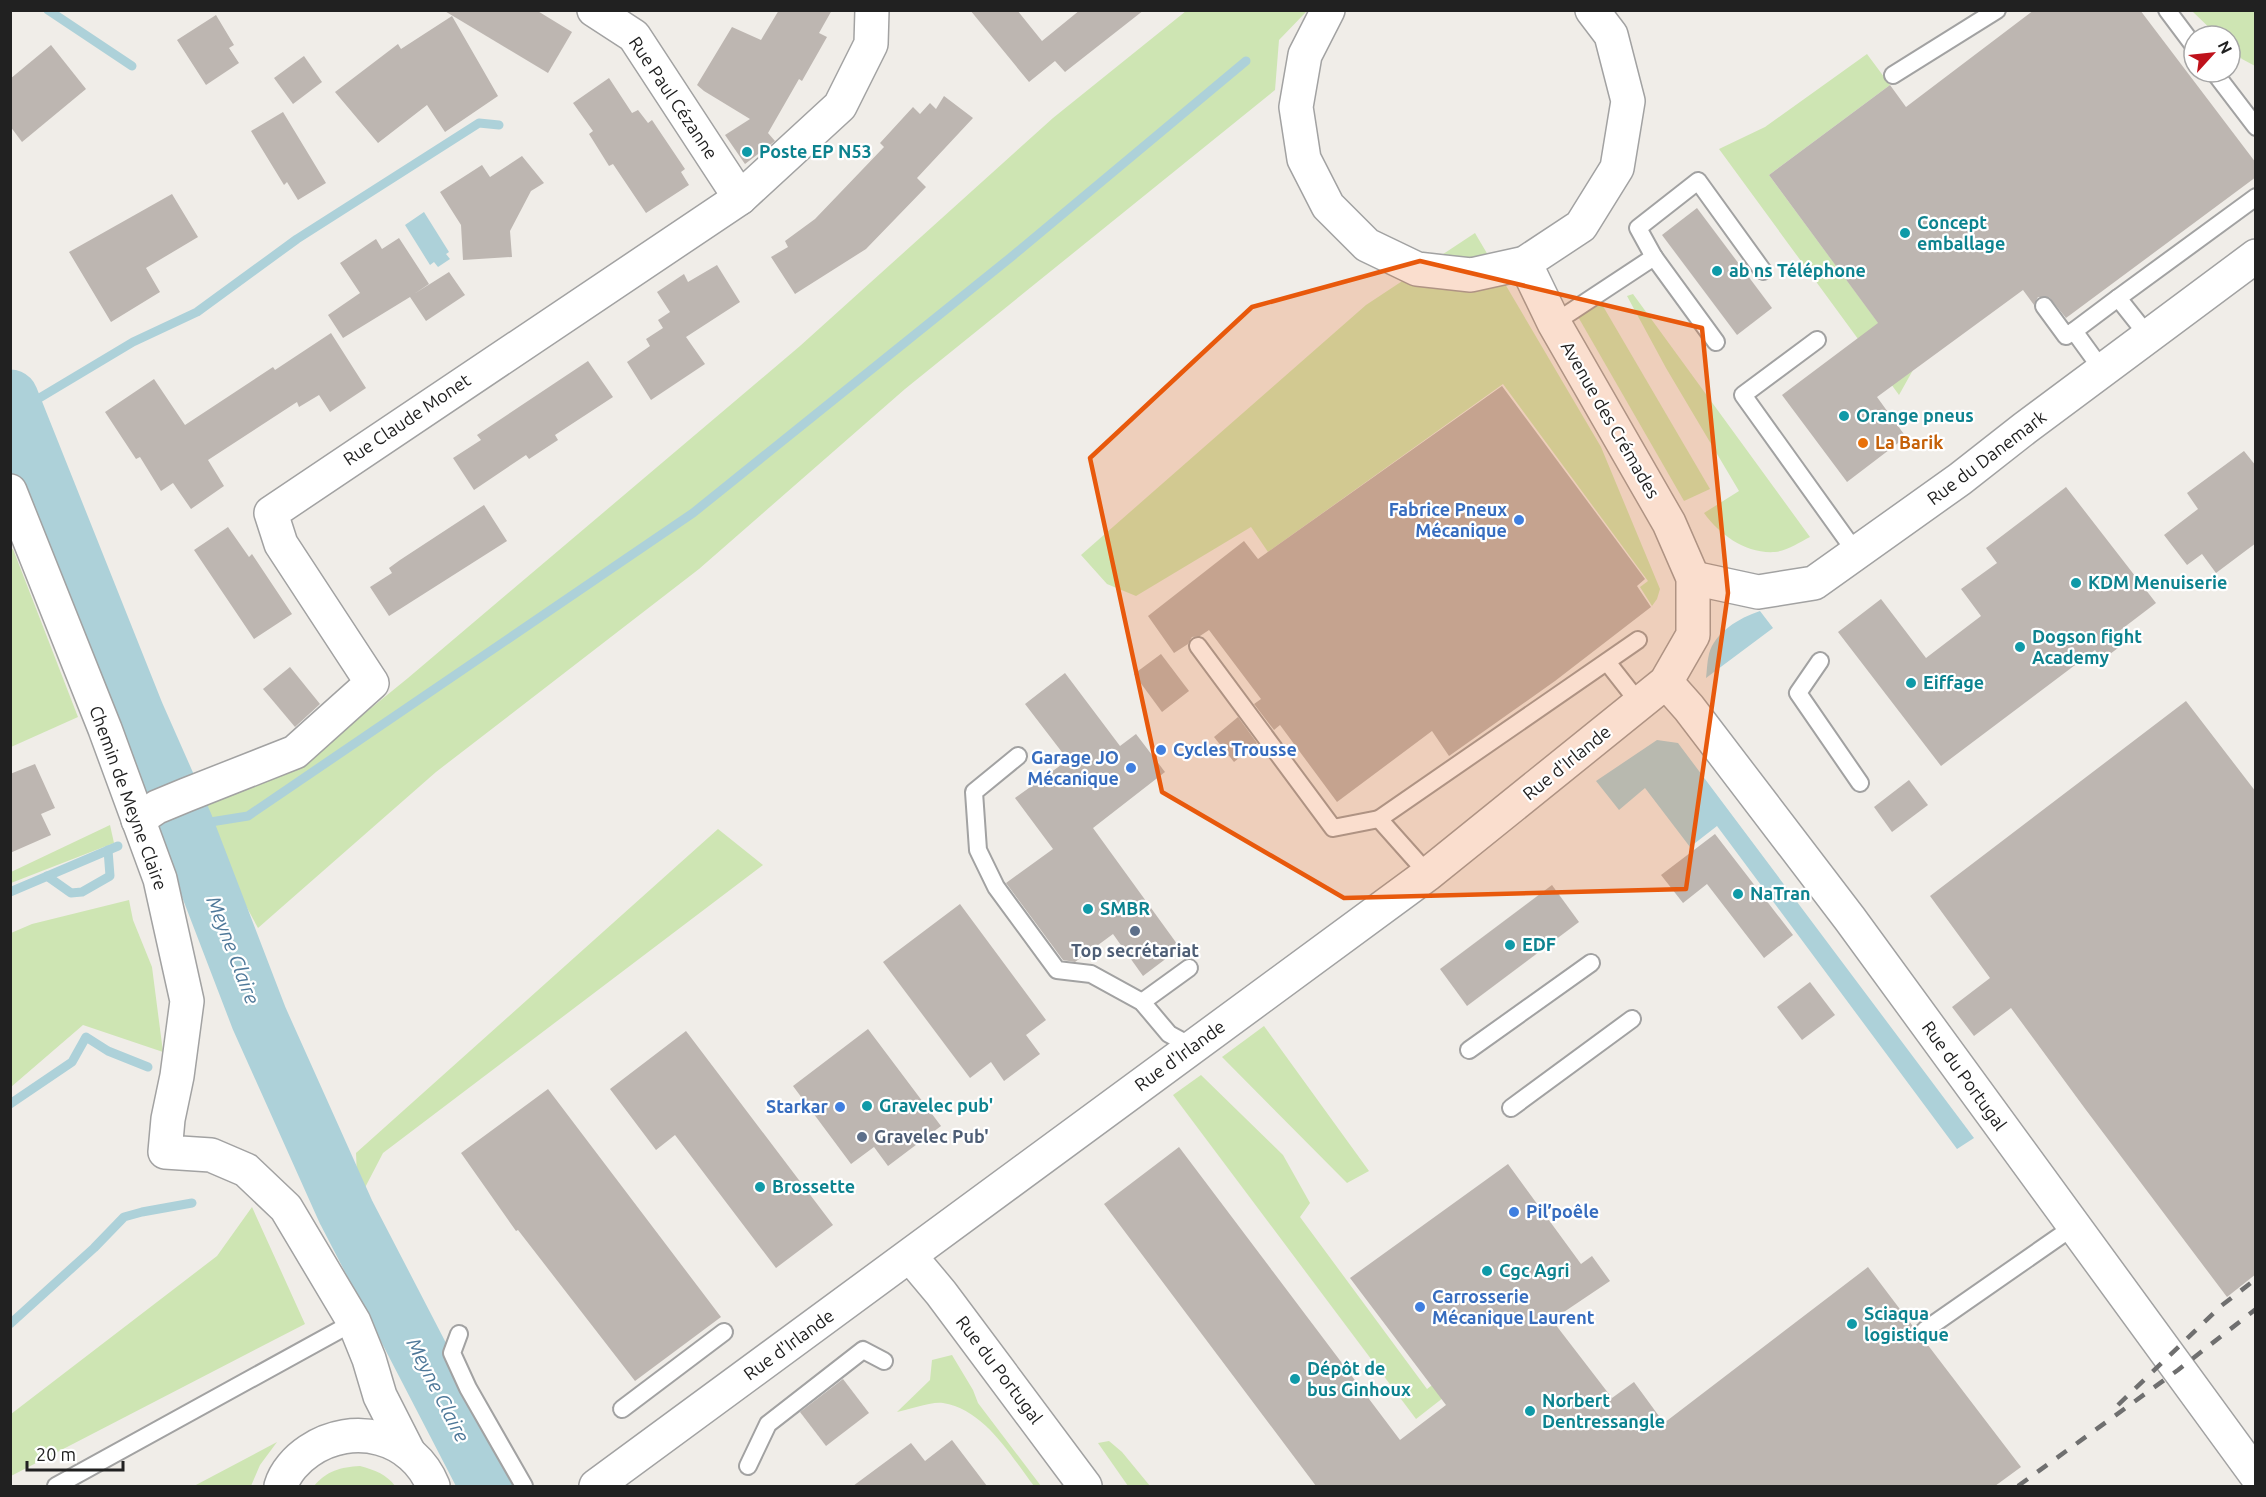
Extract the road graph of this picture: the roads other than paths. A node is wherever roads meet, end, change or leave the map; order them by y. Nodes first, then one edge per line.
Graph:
1 (594, 10) edge
2 (872, 10) edge
3 (1328, 10) edge
4 (1592, 10) edge
5 (1997, 10) edge
6 (2167, 10) edge
7 (2182, 30) edge
8 (1893, 75) dead end
9 (2223, 84) edge
10 (2256, 127) edge
11 (2256, 197) edge
12 (740, 198) junction
13 (2256, 256) edge
14 (1654, 257) junction
15 (1525, 263) junction
16 (1763, 271) dead end
17 (2118, 298) junction
18 (2044, 306) dead end
19 (1554, 323) junction
20 (2074, 331) junction
21 (2149, 337) junction
22 (1817, 340) dead end
23 (1716, 342) dead end
24 (2103, 371) junction
25 (10, 491) edge
26 (1857, 554) junction
27 (1694, 578) junction
28 (1638, 640) dead end
29 (1198, 646) dead end
30 (1820, 661) dead end
31 (1607, 662) junction
32 (1666, 682) junction
33 (1640, 704) junction
34 (1018, 756) dead end
35 (1860, 783) dead end
36 (161, 807) junction
37 (1379, 819) junction
38 (1428, 874) junction
39 (1591, 963) dead end
40 (1189, 968) dead end
41 (1142, 1002) junction
42 (1632, 1019) dead end
43 (1193, 1047) junction
44 (1469, 1050) dead end
45 (1511, 1108) dead end
46 (2073, 1227) junction
47 (910, 1256) junction
48 (354, 1322) junction
49 (1925, 1330) dead end
50 (724, 1332) dead end
51 (459, 1334) dead end
52 (884, 1361) dead end
53 (380, 1396) junction
54 (622, 1409) dead end
55 (348, 1435) junction
56 (409, 1453) junction
57 (748, 1466) dead end
58 (2256, 1475) edge
59 (56, 1486) edge
60 (280, 1486) edge
61 (433, 1486) edge
62 (524, 1486) edge
63 (596, 1486) edge
64 (1085, 1486) edge

1 - 12 street, Rue Paul Cézanne
2 - 12 street, Rue Claude Monet
3 - 15 street
4 - 15 street
5 - 8 lane
6 - 7 lane
9 - 10 lane
11 - 17 lane
12 - 36 street, Rue Claude Monet
13 - 21 street, Rue du Danemark
14 - 16 lane
14 - 19 lane
14 - 23 lane
15 - 19 street, Avenue des Crémades
17 - 20 lane
17 - 21 lane
18 - 20 lane
19 - 27 street, Avenue des Crémades
20 - 24 lane
21 - 24 street, Rue du Danemark
22 - 26 lane
24 - 26 street, Rue du Danemark
25 - 36 street, Chemin de Meyne Claire
26 - 27 street, Rue du Danemark
27 - 32 street, Rue d'Irlande
28 - 31 lane
29 - 37 lane
30 - 35 lane
31 - 33 lane
31 - 37 lane
32 - 33 street, Rue d'Irlande
32 - 46 street, Rue du Portugal
33 - 38 street, Rue d'Irlande
34 - 41 lane
36 - 48 street, Chemin de Meyne Claire
37 - 38 lane
38 - 43 street, Rue d'Irlande
39 - 44 lane
40 - 41 lane
41 - 43 lane
42 - 45 lane
43 - 47 street, Rue d'Irlande
46 - 49 lane
46 - 58 street, Rue du Portugal
47 - 63 street, Rue d'Irlande
47 - 64 street, Rue du Portugal
48 - 53 street
48 - 59 lane
50 - 54 lane
51 - 62 lane
52 - 57 lane
53 - 55 street
53 - 56 street
55 - 56 street
55 - 60 street
56 - 61 street

